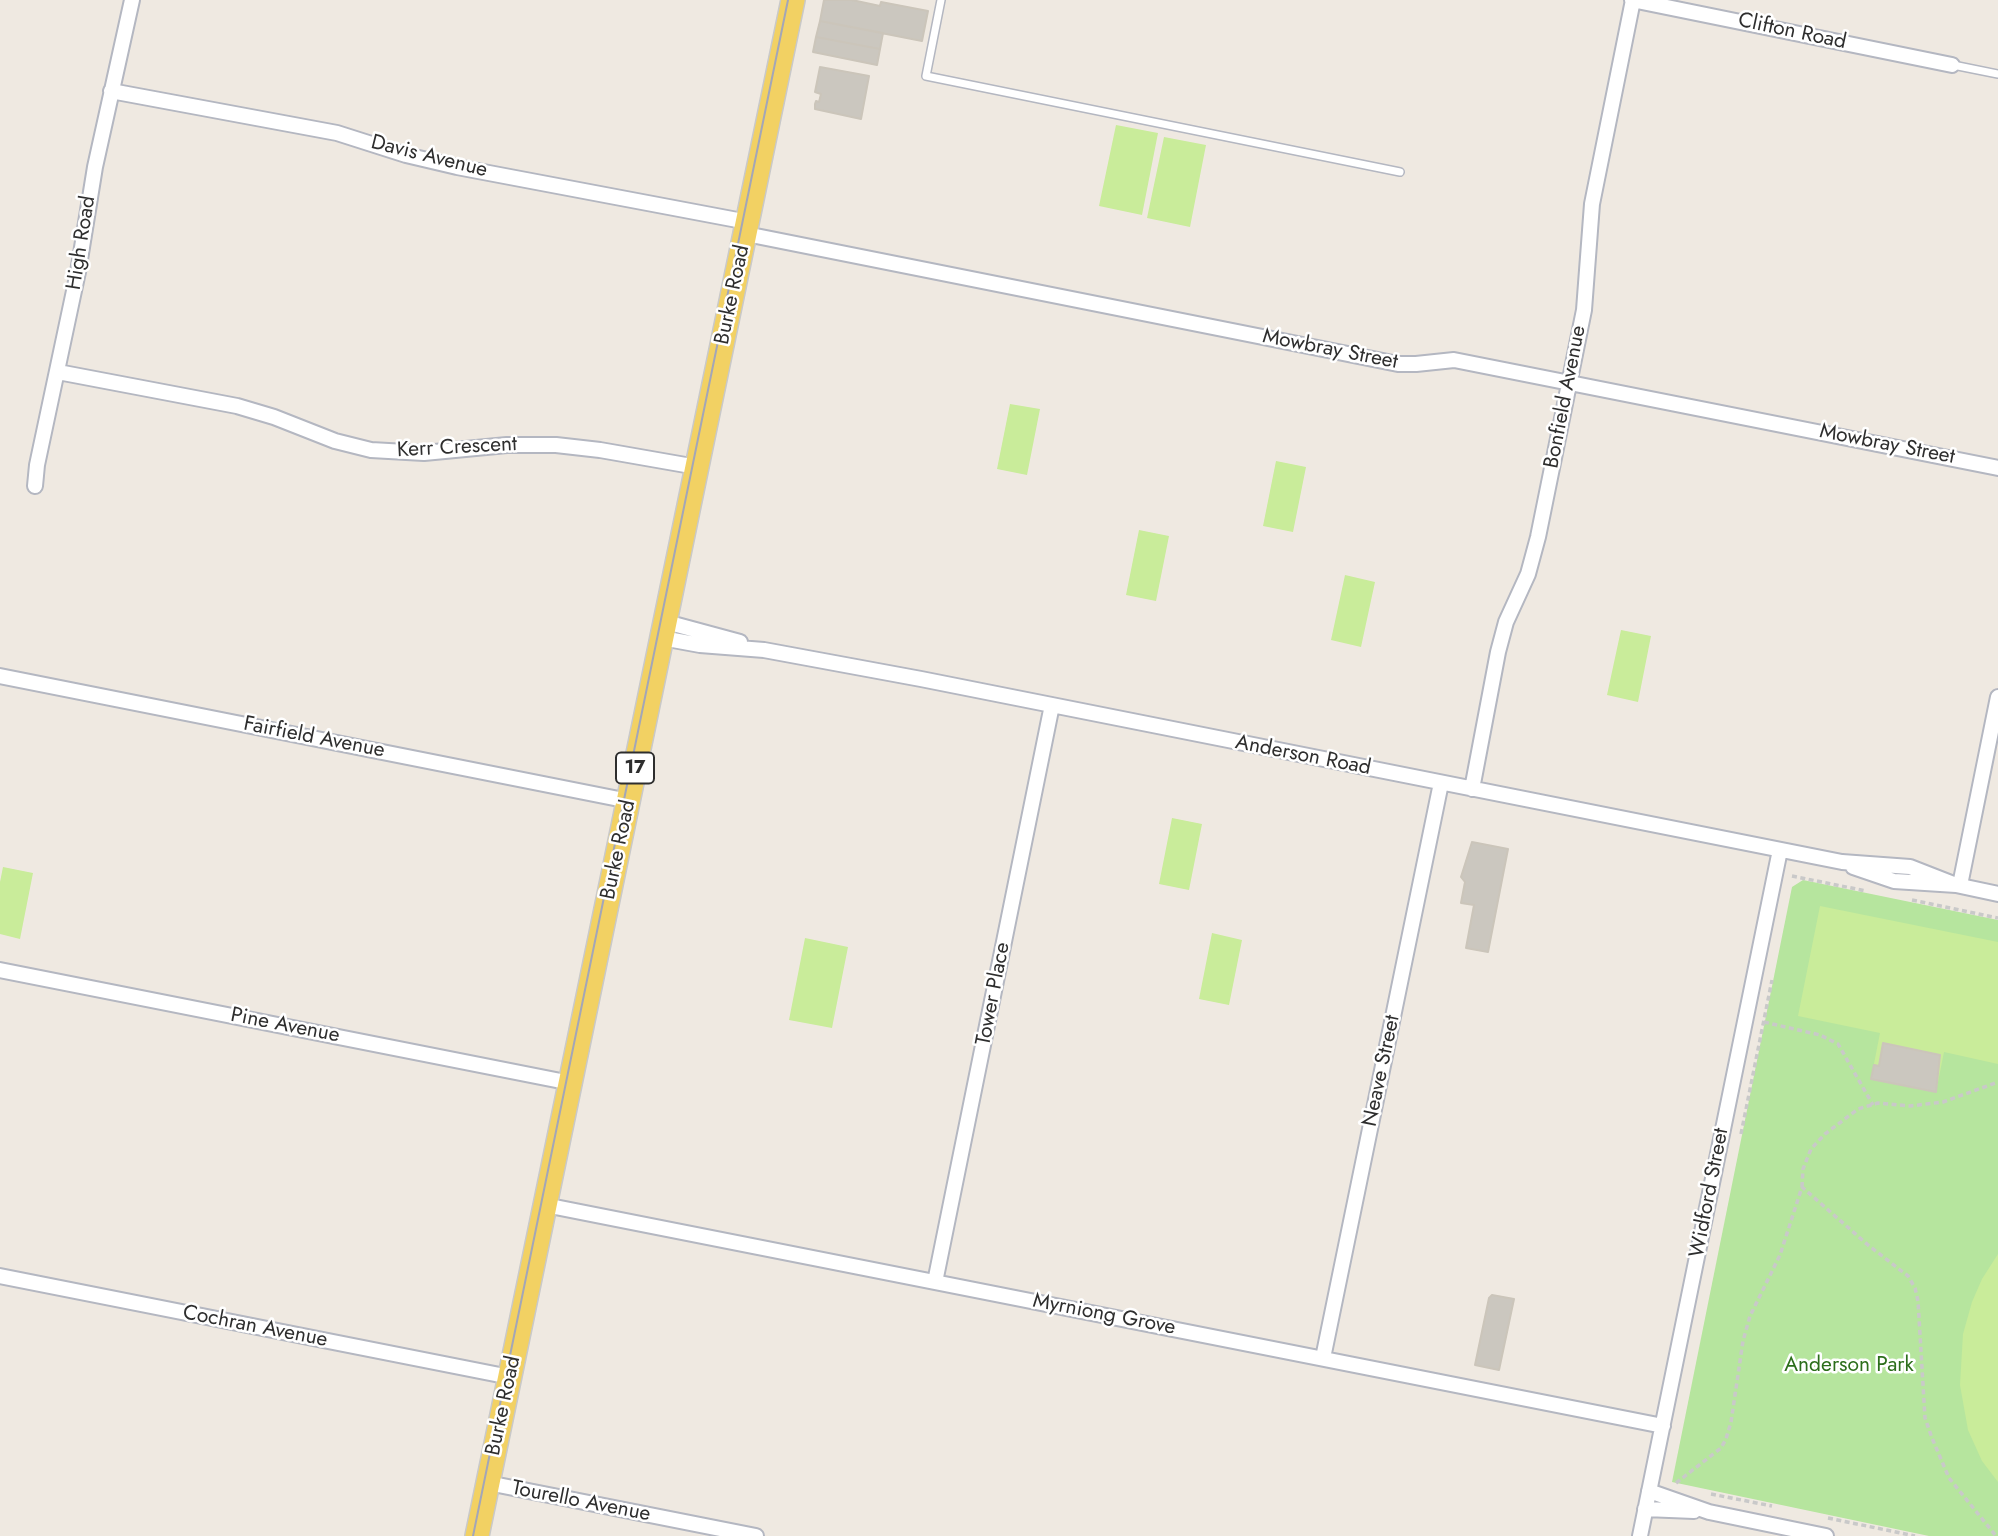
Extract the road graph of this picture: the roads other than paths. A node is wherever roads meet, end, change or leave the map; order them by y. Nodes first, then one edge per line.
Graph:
1 (132, 0) edge
2 (941, 0) edge
3 (1632, 0) edge
4 (790, 1) edge
5 (1691, 6) edge
6 (1952, 65) joint
7 (1998, 74) edge
8 (111, 90) junction
9 (1401, 173) dead end
10 (747, 228) junction
11 (58, 372) junction
12 (1569, 382) junction
13 (697, 467) junction
14 (1998, 468) edge
15 (35, 486) dead end
16 (664, 630) junction
17 (0, 676) edge
18 (1998, 697) edge
19 (1052, 705) junction
20 (1996, 721) edge
21 (1441, 783) junction
22 (1472, 789) junction
23 (629, 801) junction
24 (1780, 850) junction
25 (1958, 885) junction
26 (1998, 894) edge
27 (0, 970) edge
28 (570, 1083) junction
29 (545, 1205) junction
30 (0, 1276) edge
31 (935, 1282) junction
32 (1323, 1359) junction
33 (510, 1377) junction
34 (1663, 1426) junction
35 (488, 1483) junction
36 (1649, 1491) junction
37 (1645, 1509) junction
38 (1709, 1512) junction
39 (477, 1536) edge
40 (756, 1536) edge
41 (1640, 1536) edge
42 (1826, 1536) edge

1 - 8 street, High Road
2 - 9 lane
3 - 5 street, Clifton Road
3 - 12 street, Bonfield Avenue
4 - 10 main road, Burke Road / 17
5 - 6 street, Clifton Road
6 - 7 lane
8 - 10 street, Davis Avenue
8 - 11 street, High Road
10 - 12 street, Mowbray Street
10 - 13 main road, Burke Road / 17
11 - 13 street, Kerr Crescent
11 - 15 street, High Road
12 - 14 street, Mowbray Street
12 - 22 street, Bonfield Avenue
13 - 16 main road, Burke Road / 17
16 - 19 street, Anderson Road
16 - 23 main road, Burke Road / 17
17 - 23 street, Fairfield Avenue
18 - 20 street
19 - 21 street, Anderson Road
19 - 31 street, Tower Place
20 - 25 street
21 - 22 street, Anderson Road
21 - 32 street, Neave Street
22 - 24 street, Anderson Road
23 - 28 main road, Burke Road / 17
24 - 25 street, Anderson Road
24 - 34 street, Widford Street
25 - 26 street, Anderson Road
27 - 28 street, Pine Avenue
28 - 29 main road, Burke Road / 17
29 - 31 street, Myrniong Grove
29 - 33 main road, Burke Road / 17
30 - 33 street, Cochran Avenue
31 - 32 street, Myrniong Grove
32 - 34 street, Myrniong Grove
33 - 35 main road, Burke Road / 17
34 - 36 street, Widford Street
35 - 39 main road, Burke Road / 17
35 - 40 street, Tourello Avenue
36 - 37 street, Widford Street
36 - 38 street
37 - 38 street
37 - 41 street, Widford Street
38 - 42 street

